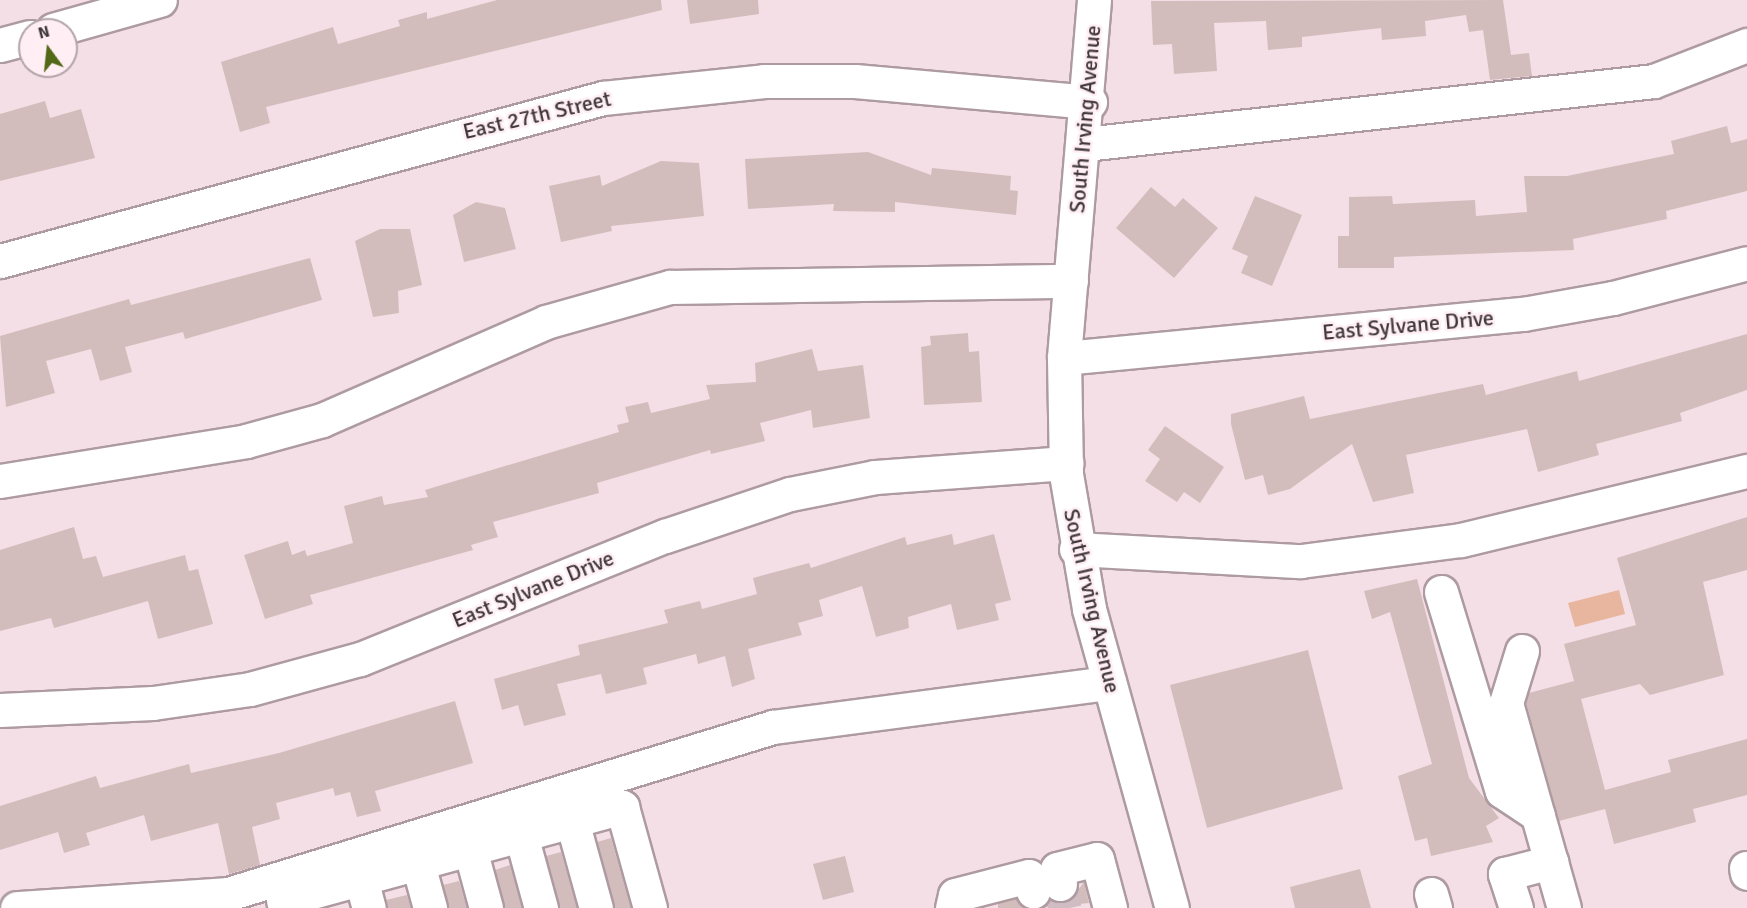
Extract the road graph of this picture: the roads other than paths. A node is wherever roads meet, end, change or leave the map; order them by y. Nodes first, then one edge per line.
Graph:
1 (160, 0) edge
2 (1094, 0) edge
3 (78, 23) edge
4 (18, 40) edge
5 (0, 45) edge
6 (1747, 45) edge
7 (1090, 102) junction
8 (1085, 144) junction
9 (0, 261) edge
10 (1747, 263) edge
11 (1071, 281) junction
12 (1064, 358) junction
13 (1066, 464) junction
14 (1747, 471) edge
15 (0, 482) edge
16 (1076, 549) junction
17 (1441, 592) dead end
18 (1522, 651) dead end
19 (1109, 683) junction
20 (0, 710) edge
21 (1538, 814) junction
22 (572, 821) junction
23 (521, 835) junction
24 (470, 849) junction
25 (1551, 862) junction
26 (418, 864) junction
27 (365, 893) edge
28 (274, 905) edge
29 (16, 908) edge
30 (430, 908) edge
31 (486, 908) edge
32 (541, 908) edge
33 (596, 908) edge
34 (650, 908) edge
35 (952, 908) edge
36 (1110, 908) edge
37 (1172, 908) edge
38 (1516, 908) edge
39 (1564, 908) edge

1 - 3 street
2 - 7 street, South Irving Avenue
4 - 5 street
6 - 8 street
7 - 8 street, South Irving Avenue
7 - 9 street, East 27th Street
8 - 11 street, South Irving Avenue
10 - 12 street, East Sylvane Drive
11 - 12 street, South Irving Avenue
11 - 15 street
12 - 13 street, South Irving Avenue
13 - 16 street, South Irving Avenue
13 - 20 street, East Sylvane Drive
14 - 16 street
16 - 19 street, South Irving Avenue
17 - 21 street
18 - 21 street
19 - 29 street
19 - 37 street, South Irving Avenue
21 - 25 street
22 - 23 street
22 - 33 street
22 - 34 street
23 - 24 street
23 - 32 street
24 - 26 street
24 - 31 street
25 - 38 street
25 - 39 street
26 - 27 street
26 - 30 street
27 - 28 street
35 - 36 street

